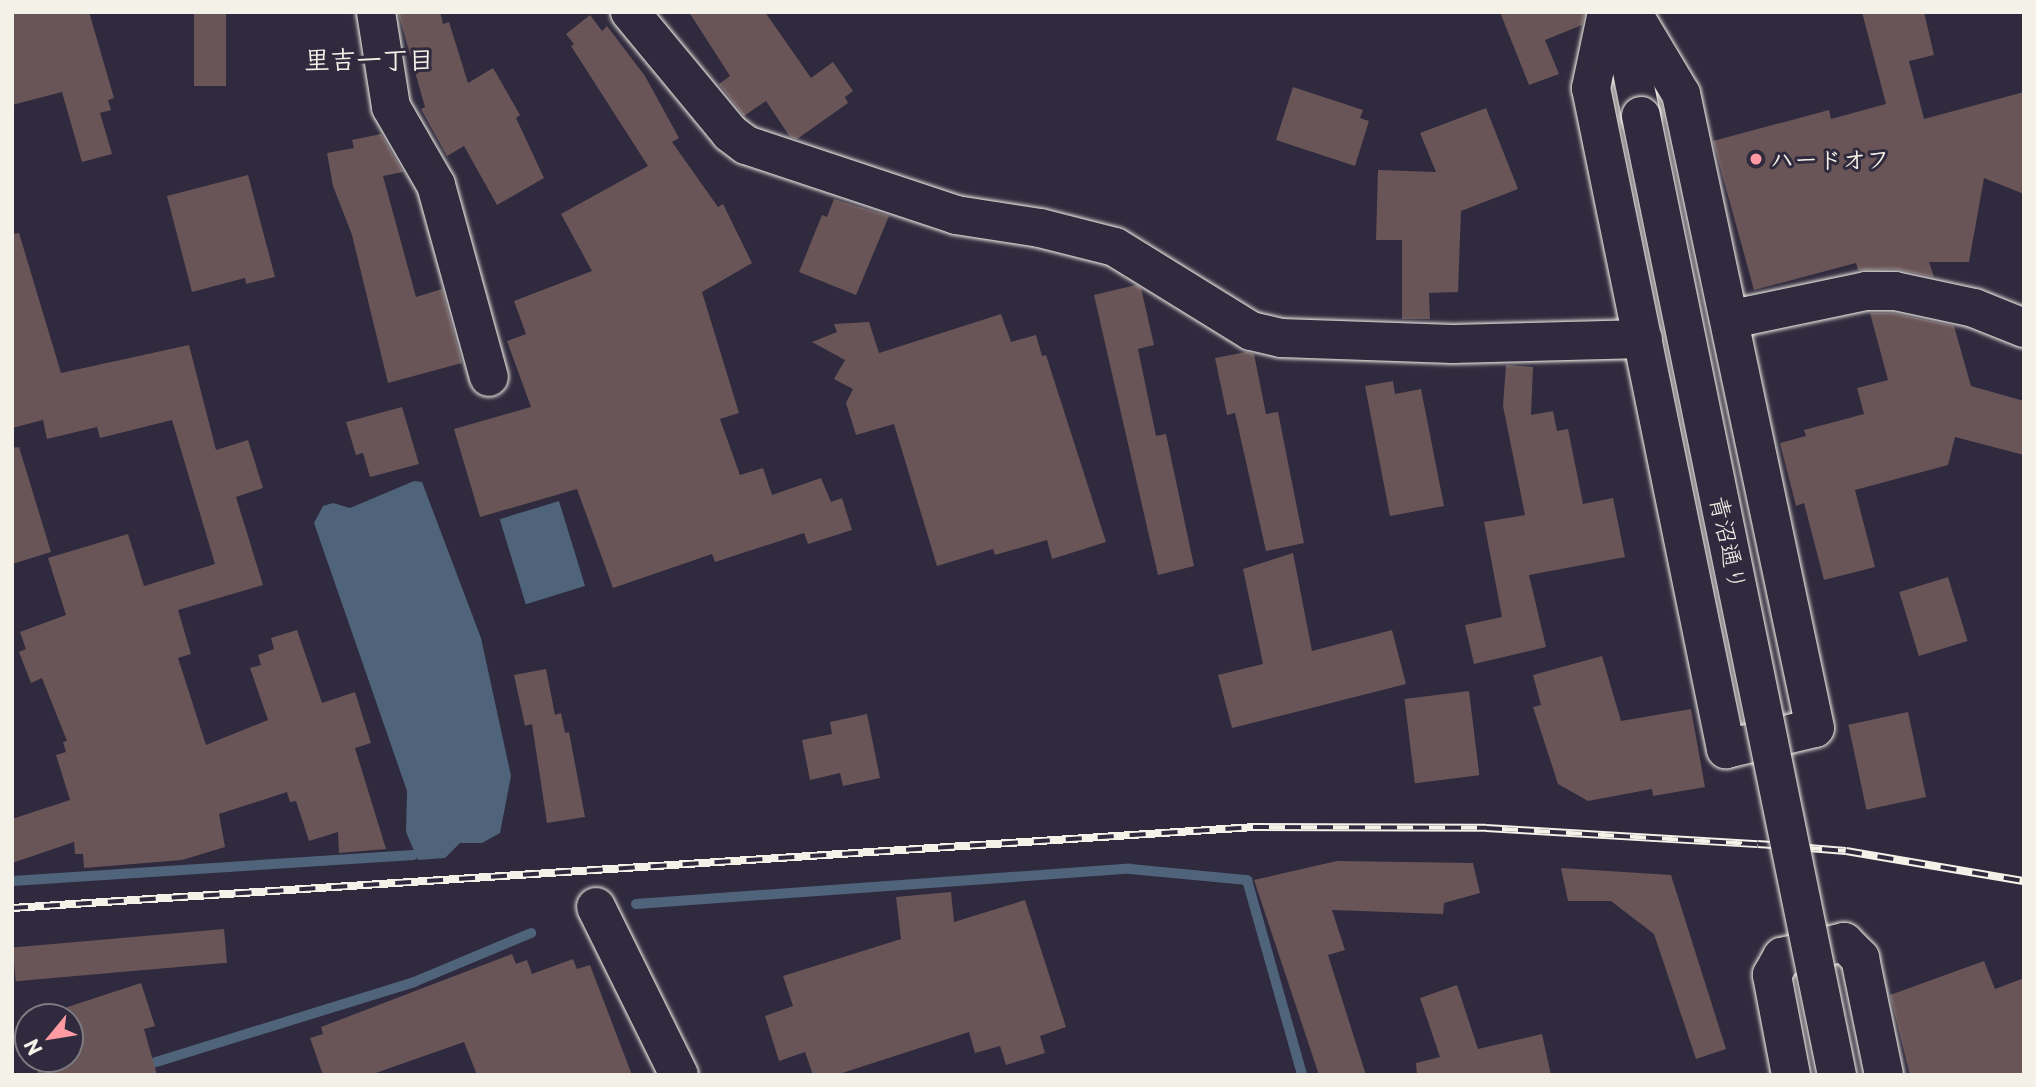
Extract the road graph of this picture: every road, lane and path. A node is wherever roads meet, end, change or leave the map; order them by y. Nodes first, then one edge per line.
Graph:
1 (376, 12) edge
2 (630, 12) edge
3 (1607, 12) edge
4 (1619, 12) edge
5 (1632, 12) edge
6 (1732, 319) junction
7 (2024, 328) edge
8 (1643, 338) junction
9 (489, 377) dead end
10 (596, 906) dead end
11 (679, 1075) edge
12 (1791, 1075) edge
13 (1837, 1075) edge
14 (1884, 1075) edge

1 - 9 street
2 - 8 street
3 - 8 street
4 - 13 street, 青沼通り, bridge
5 - 6 street
6 - 7 street
6 - 8 street
10 - 11 street
12 - 14 street

